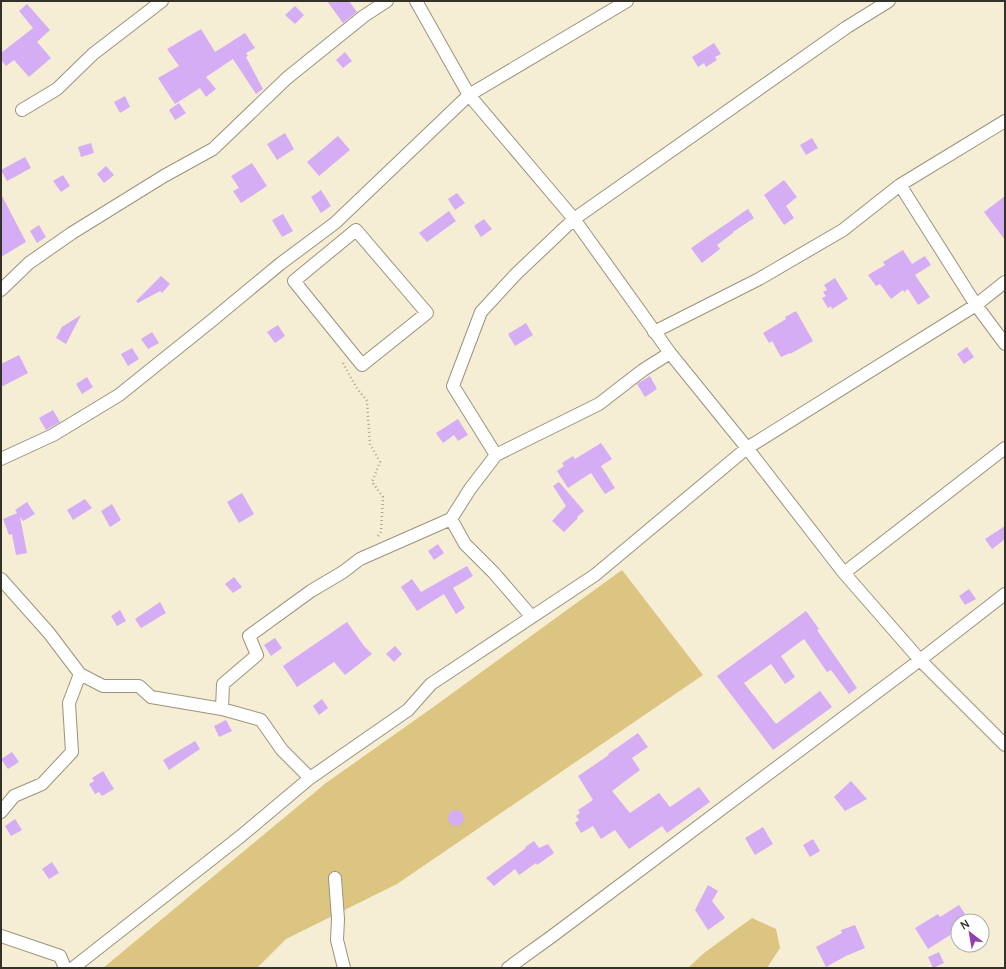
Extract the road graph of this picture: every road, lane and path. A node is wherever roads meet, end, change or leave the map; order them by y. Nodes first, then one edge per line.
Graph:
1 (162, 1) edge
2 (387, 1) edge
3 (416, 1) edge
4 (627, 1) edge
5 (889, 1) edge
6 (469, 94) junction
7 (22, 110) dead end
8 (1005, 121) edge
9 (900, 185) junction
10 (574, 219) junction
11 (294, 281) joint
12 (1005, 282) edge
13 (1, 290) edge
14 (976, 305) junction
15 (654, 332) junction
16 (1005, 344) edge
17 (670, 353) junction
18 (340, 360) dead end
19 (747, 448) junction
20 (1005, 448) edge
21 (496, 455) junction
22 (1, 459) edge
23 (451, 519) junction
24 (360, 559) junction
25 (844, 573) junction
26 (1, 579) edge
27 (1005, 594) edge
28 (531, 616) junction
29 (920, 660) junction
30 (80, 674) junction
31 (222, 709) junction
32 (1005, 745) edge
33 (310, 778) junction
34 (1, 812) edge
35 (335, 878) dead end
36 (1, 936) edge
37 (64, 968) edge
38 (73, 968) edge
39 (344, 968) edge
40 (508, 968) edge

1 - 7 street
2 - 13 street
3 - 6 street
4 - 6 street
5 - 10 street
6 - 10 street
6 - 22 street
8 - 9 street
9 - 14 street
9 - 15 street
10 - 15 street
10 - 21 street
11 - 11 street
12 - 14 street
14 - 16 street
14 - 19 street
15 - 17 street
17 - 19 street
17 - 21 street
18 - 24 path
19 - 25 street
19 - 28 street
20 - 25 street
21 - 23 street
23 - 24 street
23 - 28 street
24 - 31 street
25 - 29 street
26 - 30 street
27 - 29 street
28 - 33 street
29 - 32 street
29 - 40 street
30 - 31 street
30 - 34 street
31 - 33 street
33 - 38 street
35 - 39 street
36 - 37 street

